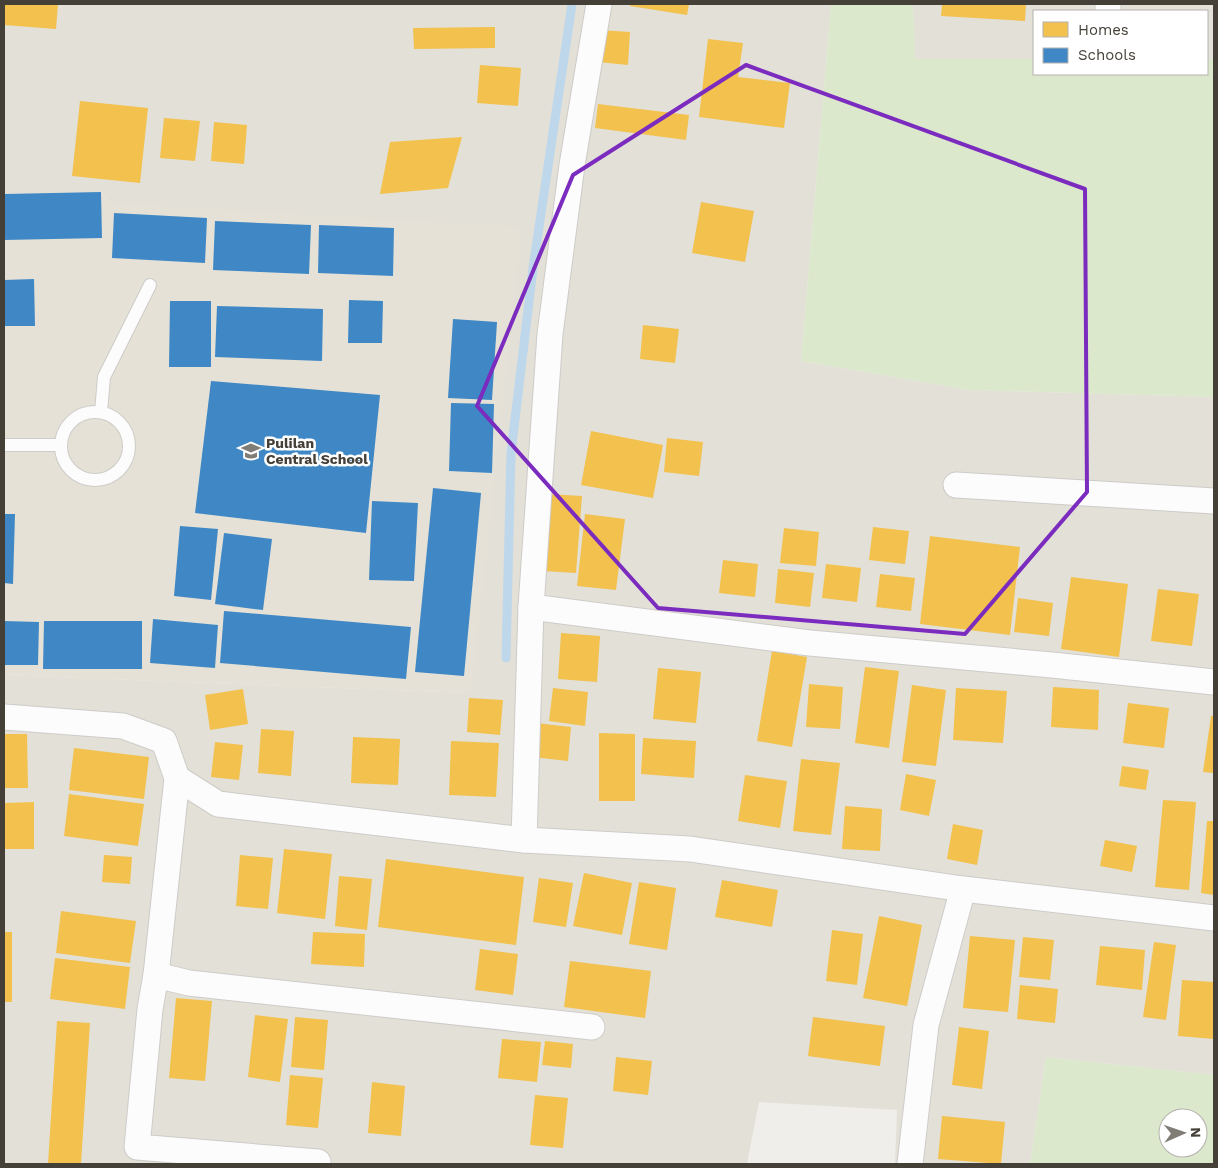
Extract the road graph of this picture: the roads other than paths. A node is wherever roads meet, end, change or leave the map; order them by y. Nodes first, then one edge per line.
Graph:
1 (599, 4) edge
2 (150, 285) dead end
3 (101, 412) junction
4 (4, 445) edge
5 (61, 445) junction
6 (956, 485) dead end
7 (1214, 501) edge
8 (531, 608) junction
9 (1214, 682) edge
10 (4, 717) edge
11 (176, 778) junction
12 (524, 840) junction
13 (963, 889) junction
14 (1214, 918) edge
15 (156, 975) junction
16 (592, 1026) dead end
17 (318, 1164) edge
18 (910, 1164) edge

1 - 8 street
2 - 3 lane
3 - 5 lane
3 - 5 lane
4 - 5 lane
6 - 7 street
8 - 9 street
8 - 12 street
10 - 11 street
11 - 12 street
11 - 15 street
12 - 13 street
13 - 14 street
13 - 18 street
15 - 16 street
15 - 17 street

